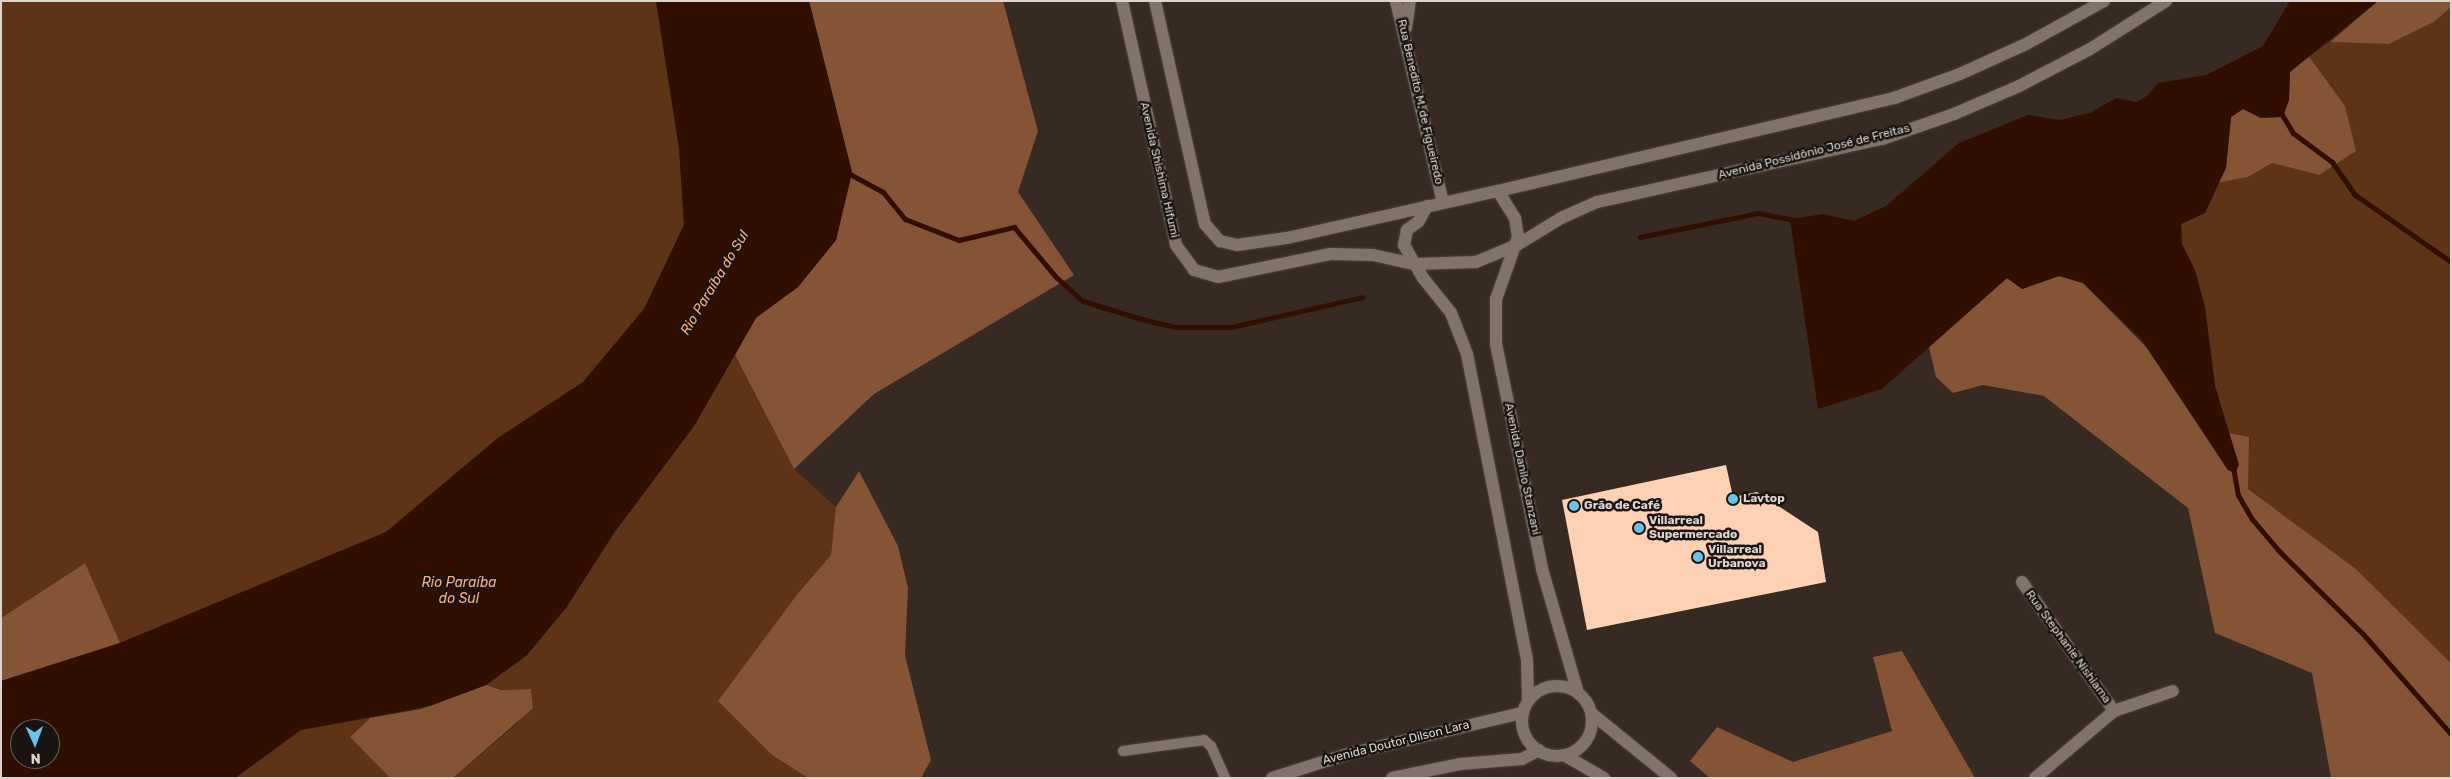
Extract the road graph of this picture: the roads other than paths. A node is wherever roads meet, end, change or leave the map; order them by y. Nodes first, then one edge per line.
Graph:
1 (1122, 1) edge
2 (1155, 1) edge
3 (1396, 1) edge
4 (1410, 1) edge
5 (2104, 1) edge
6 (2166, 1) edge
7 (1406, 35) junction
8 (1498, 191) junction
9 (1443, 203) junction
10 (1426, 206) junction
11 (1517, 245) junction
12 (1409, 263) junction
13 (2022, 582) dead end
14 (2173, 691) dead end
15 (1578, 692) junction
16 (1525, 707) junction
17 (2114, 711) junction
18 (1591, 713) junction
19 (1539, 750) junction
20 (1123, 751) dead end
21 (1564, 755) junction
22 (1224, 778) edge
23 (1272, 778) edge
24 (1392, 778) edge
25 (1604, 778) edge
26 (1671, 778) edge
27 (2035, 778) edge

1 - 12 street, Avenida Shishima Hifumi
2 - 10 street
3 - 7 street, Rua Benedito M. de Figueiredo
4 - 7 street
5 - 8 street
6 - 11 street, Avenida Possidônio José de Freitas
7 - 9 street, Rua Benedito M. de Figueiredo
8 - 9 street
8 - 11 street
9 - 10 street
10 - 12 street
11 - 12 street, Avenida Shishima Hifumi
11 - 15 street, Avenida Danilo Stanzani
12 - 16 street
13 - 17 street, Rua Stephanie Nishiama
14 - 17 street
15 - 16 street
15 - 18 street
16 - 19 street
16 - 23 street, Avenida Doutor Dilson Lara
17 - 27 street
18 - 21 street
18 - 26 street
19 - 21 street
19 - 24 street
20 - 22 lane
21 - 25 street

